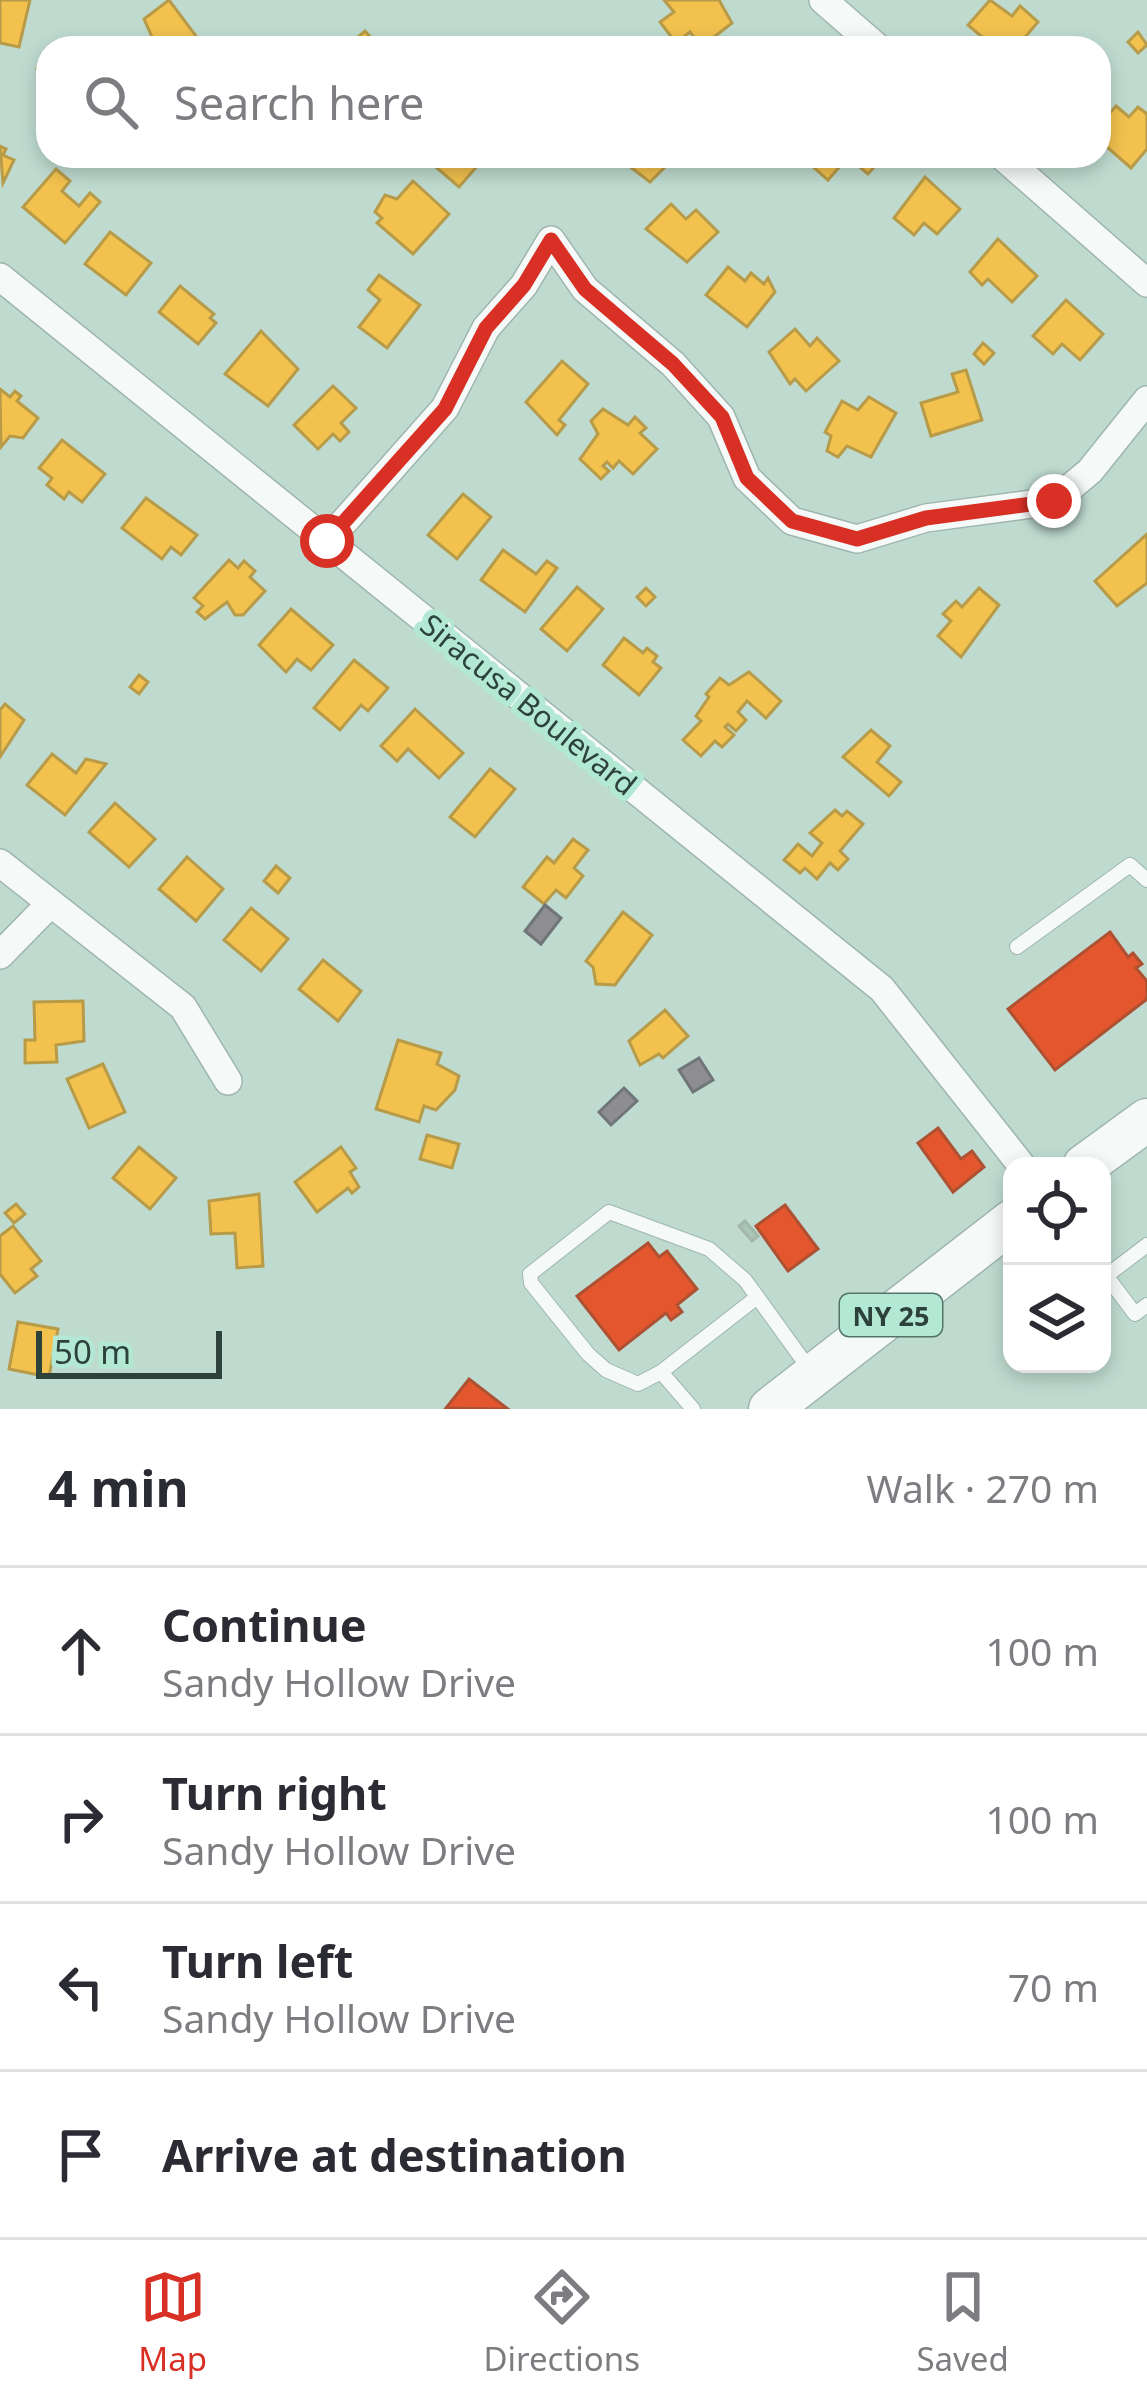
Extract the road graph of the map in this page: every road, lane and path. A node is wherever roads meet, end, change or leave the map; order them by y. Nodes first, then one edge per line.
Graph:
1 (823, 0) edge
2 (864, 36) edge
3 (1016, 168) edge
4 (0, 277) edge
5 (1147, 283) edge
6 (1147, 400) edge
7 (327, 541) junction
8 (0, 863) edge
9 (1147, 880) edge
10 (50, 904) junction
11 (1017, 947) dead end
12 (0, 955) edge
13 (228, 1081) dead end
14 (1147, 1120) edge
15 (1015, 1157) edge
16 (1096, 1157) edge
17 (1003, 1228) edge
18 (1147, 1245) edge
19 (1111, 1268) edge
20 (1111, 1282) edge
21 (756, 1298) junction
22 (1147, 1305) edge
23 (661, 1372) junction
24 (814, 1375) junction
25 (693, 1409) edge
26 (770, 1409) edge

1 - 2 street
3 - 5 street
4 - 7 street, Siracusa Boulevard
6 - 7 street
7 - 15 street, Siracusa Boulevard
8 - 10 street
9 - 11 lane
10 - 12 street
10 - 13 street
14 - 16 main road
17 - 24 main road, NY 25
18 - 19 lane
20 - 22 lane
21 - 23 lane
21 - 23 lane
21 - 24 lane
23 - 25 lane
24 - 26 main road, NY 25

